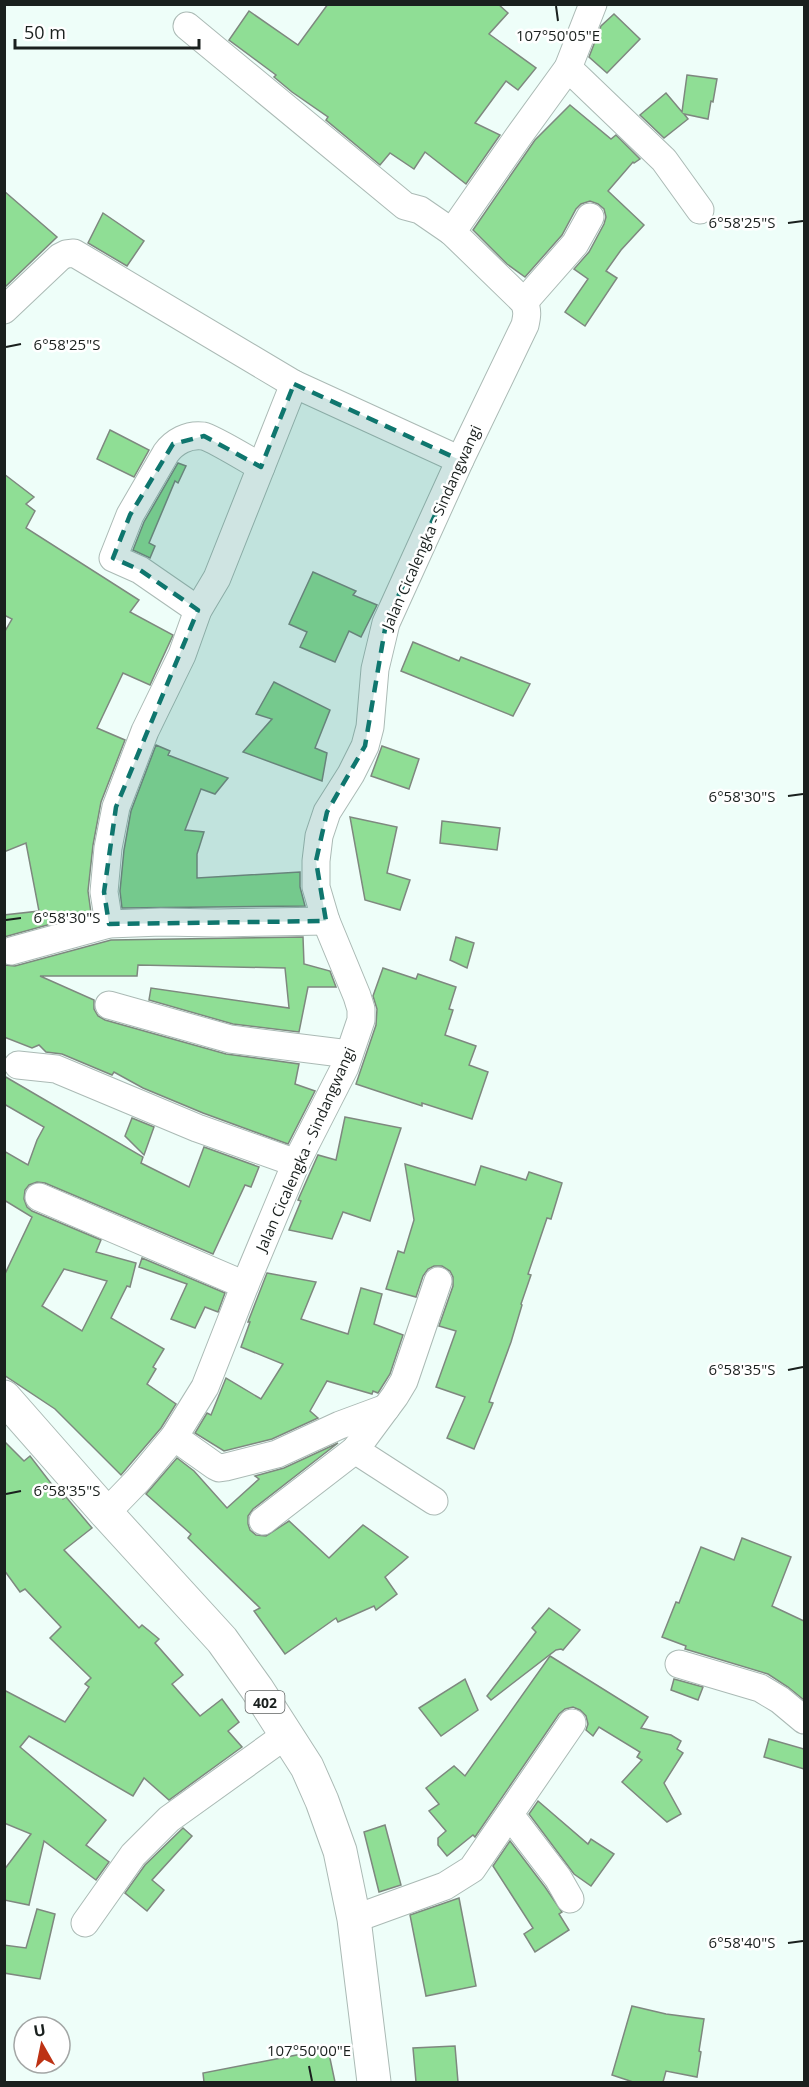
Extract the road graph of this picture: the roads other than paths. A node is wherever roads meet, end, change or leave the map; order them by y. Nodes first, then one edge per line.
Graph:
1 (592, 4) edge
2 (187, 26) dead end
3 (568, 68) junction
4 (700, 210) dead end
5 (590, 217) dead end
6 (452, 232) junction
7 (524, 302) junction
8 (4, 310) edge
9 (294, 384) junction
10 (460, 460) junction
11 (261, 467) junction
12 (198, 610) junction
13 (326, 921) junction
14 (109, 924) junction
15 (11, 951) dead end
16 (109, 1005) dead end
17 (350, 1054) junction
18 (18, 1065) dead end
19 (296, 1163) junction
20 (39, 1197) dead end
21 (438, 1281) dead end
22 (244, 1285) junction
23 (4, 1396) edge
24 (386, 1408) junction
25 (174, 1437) junction
26 (355, 1450) junction
27 (434, 1501) dead end
28 (106, 1513) junction
29 (263, 1521) dead end
30 (679, 1664) dead end
31 (804, 1720) edge
32 (572, 1724) dead end
33 (286, 1735) junction
34 (510, 1815) junction
35 (570, 1899) dead end
36 (354, 1919) junction
37 (85, 1923) dead end
38 (374, 2082) edge

1 - 3 street
2 - 6 street
3 - 4 street
3 - 6 street
5 - 7 street
6 - 7 street
7 - 10 street, Jalan Cicalengka - Sindangwangi
8 - 9 street
9 - 10 street
9 - 11 street
10 - 13 street, Jalan Cicalengka - Sindangwangi
11 - 12 street
11 - 12 street
12 - 14 street
13 - 14 street
13 - 17 street, Jalan Cicalengka - Sindangwangi
14 - 15 street
16 - 17 street
17 - 19 street, Jalan Cicalengka - Sindangwangi
18 - 19 street
19 - 22 street, Jalan Cicalengka - Sindangwangi
20 - 22 street
21 - 24 street
22 - 25 street, Jalan Cicalengka - Sindangwangi
23 - 28 main road, 402
24 - 25 street
24 - 26 street
25 - 28 street, Jalan Cicalengka - Sindangwangi
26 - 27 street
26 - 29 street
28 - 33 main road, 402
30 - 31 street
32 - 34 street
33 - 36 main road, 402
33 - 37 street
34 - 35 street
34 - 36 street
36 - 38 main road, 402

